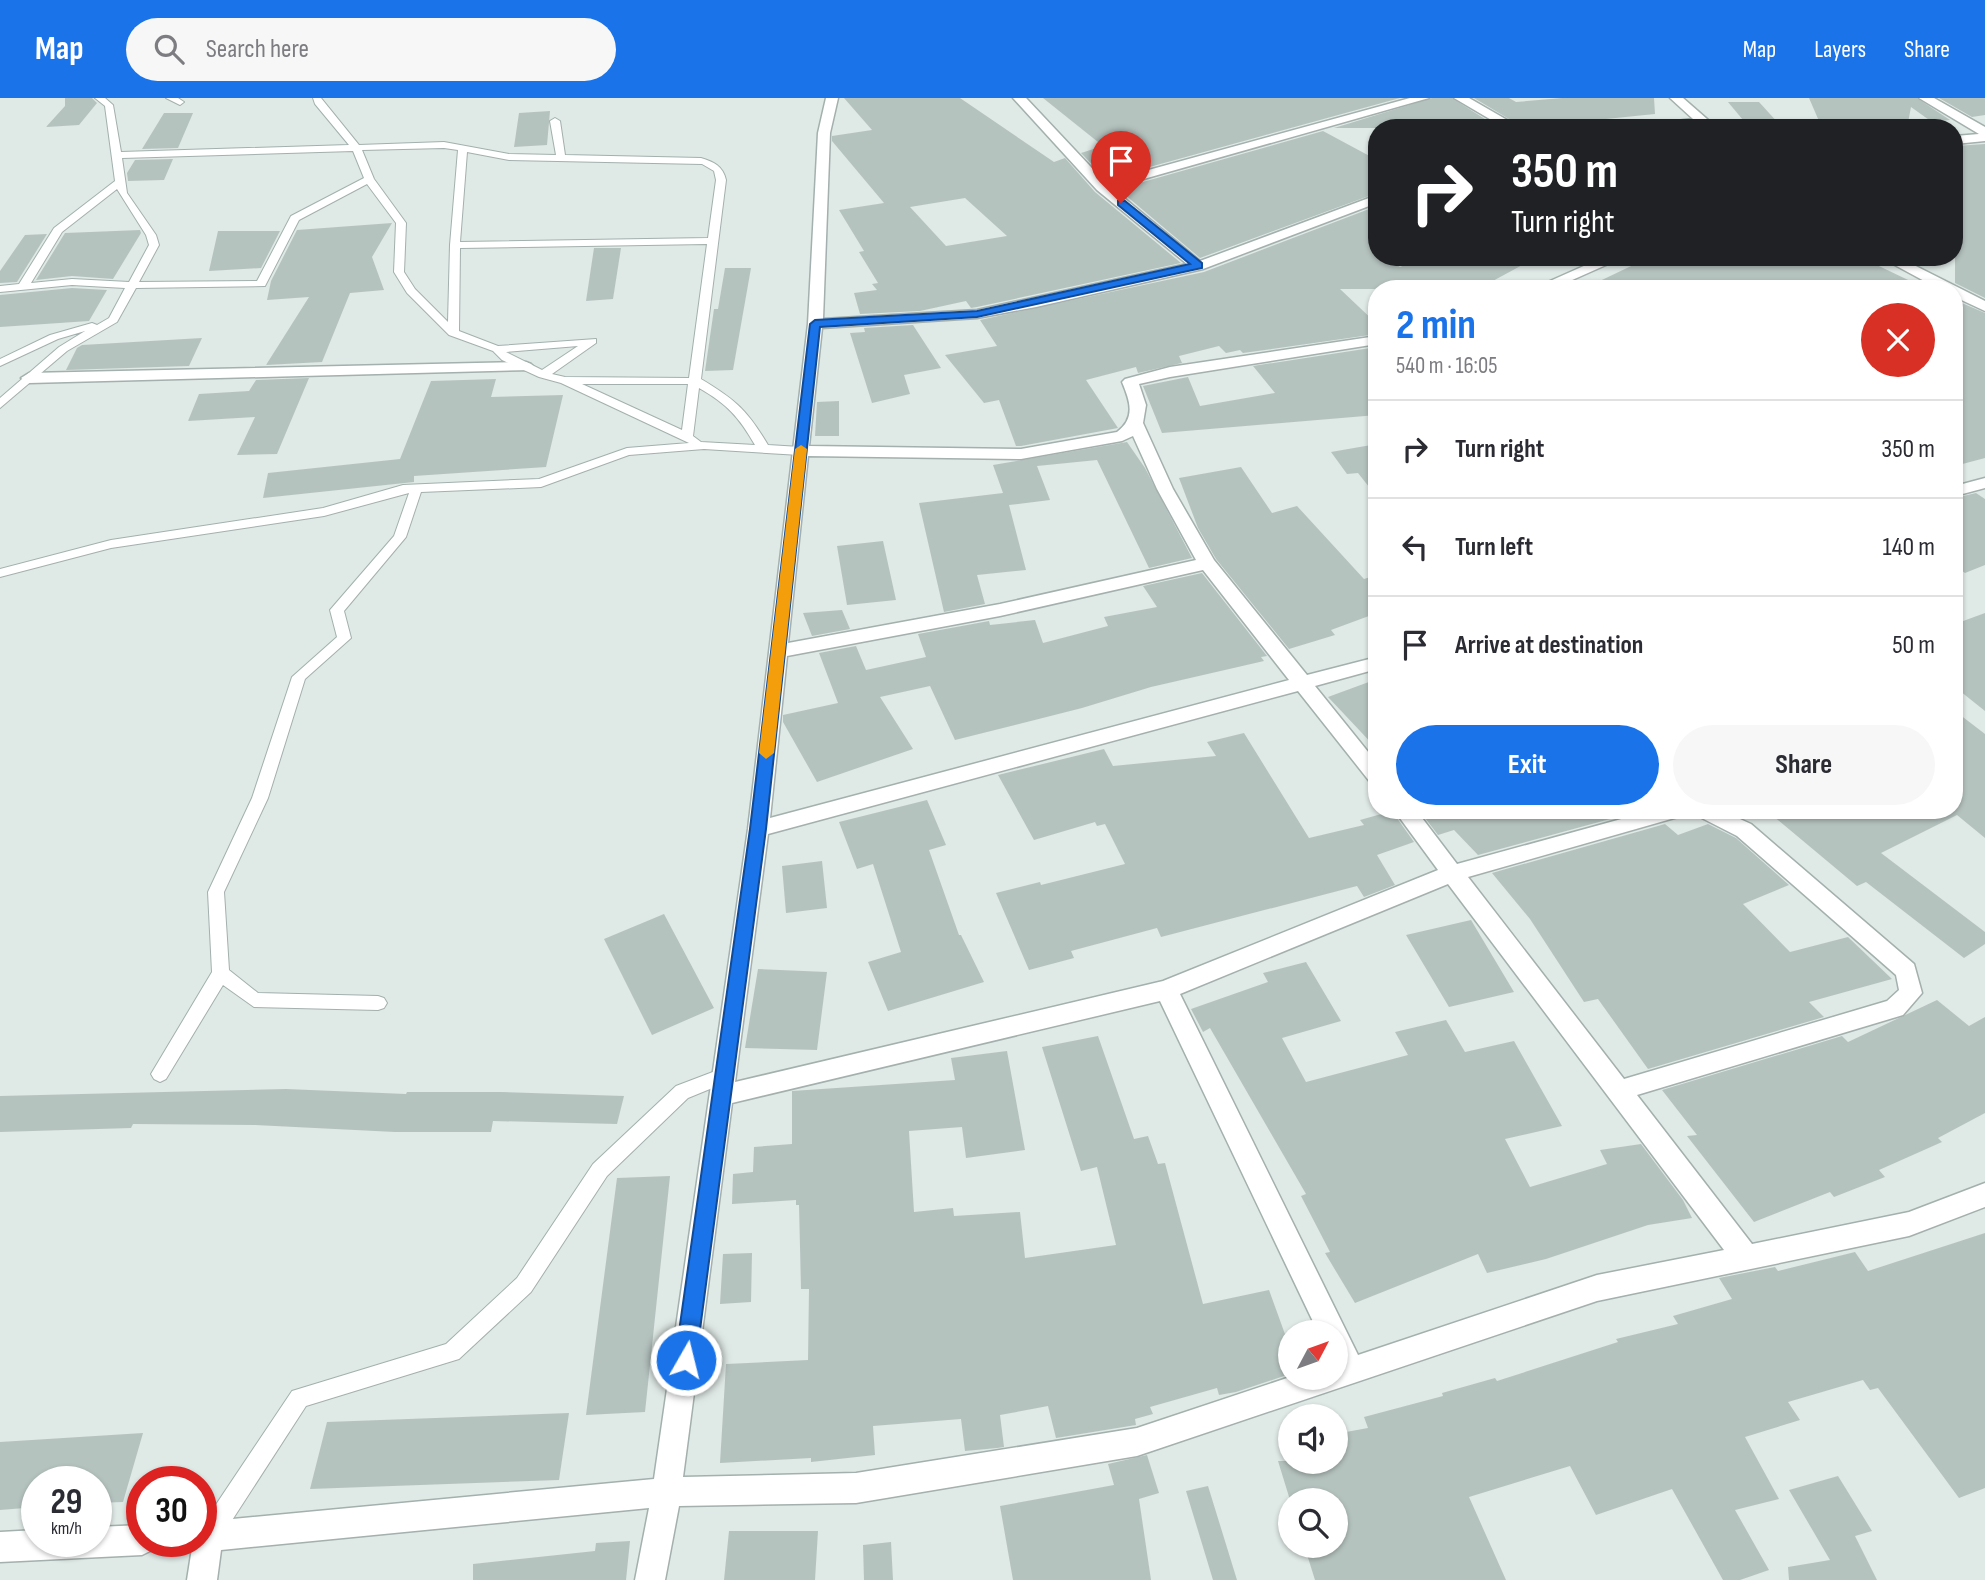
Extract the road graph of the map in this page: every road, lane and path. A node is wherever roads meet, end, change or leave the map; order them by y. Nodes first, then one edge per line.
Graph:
1 (99, 98) edge
2 (317, 98) edge
3 (832, 98) edge
4 (1019, 98) edge
5 (1423, 98) edge
6 (1460, 98) edge
7 (1676, 98) edge
8 (1925, 98) edge
9 (1498, 119) edge
10 (1701, 119) edge
11 (1962, 119) edge
12 (1963, 120) edge
13 (555, 121) dead end
14 (1985, 132) edge
15 (1985, 137) edge
16 (1963, 139) edge
17 (356, 147) junction
18 (463, 147) junction
19 (118, 155) junction
20 (561, 158) junction
21 (369, 179) junction
22 (121, 181) junction
23 (1102, 187) junction
24 (1368, 202) edge
25 (713, 241) junction
26 (455, 245) junction
27 (1198, 266) junction
28 (1595, 266) edge
29 (1905, 266) edge
30 (1561, 280) edge
31 (1932, 280) edge
32 (24, 285) junction
33 (134, 285) junction
34 (0, 289) edge
35 (1963, 295) edge
36 (1985, 307) edge
37 (113, 320) junction
38 (815, 324) junction
39 (453, 333) junction
40 (1368, 341) edge
41 (498, 349) junction
42 (0, 363) edge
43 (526, 367) junction
44 (543, 375) junction
45 (29, 379) junction
46 (565, 380) junction
47 (695, 381) junction
48 (0, 404) edge
49 (1136, 425) junction
50 (687, 439) junction
51 (704, 444) junction
52 (764, 449) junction
53 (800, 451) junction
54 (1985, 483) edge
55 (416, 489) junction
56 (1963, 489) edge
57 (1207, 563) junction
58 (0, 573) edge
59 (778, 651) junction
60 (1368, 666) edge
61 (1303, 684) junction
62 (1368, 766) edge
63 (1411, 819) edge
64 (1650, 819) edge
65 (1723, 819) edge
66 (758, 829) junction
67 (1454, 873) junction
68 (221, 972) junction
69 (1166, 990) junction
70 (378, 1003) dead end
71 (160, 1074) dead end
72 (725, 1085) junction
73 (1620, 1090) junction
74 (1985, 1195) edge
75 (1745, 1256) junction
76 (1326, 1320) edge
77 (1348, 1372) edge
78 (1294, 1390) edge
79 (667, 1492) junction
80 (217, 1519) edge
81 (217, 1536) edge
82 (126, 1541) edge
83 (0, 1547) edge
84 (204, 1557) edge
85 (202, 1580) edge
86 (650, 1580) edge

1 - 19 lane
2 - 17 lane
3 - 38 street
4 - 23 street
5 - 23 street
6 - 9 street
7 - 10 street
8 - 11 street
12 - 14 street
13 - 20 lane
15 - 16 street
17 - 18 lane
17 - 19 lane
17 - 21 lane
18 - 20 lane
18 - 26 lane
19 - 22 lane
20 - 25 lane
21 - 33 lane
21 - 39 lane
22 - 32 lane
22 - 33 lane
23 - 27 street
24 - 27 street
25 - 26 lane
25 - 47 lane
26 - 39 lane
27 - 38 street
28 - 30 street
29 - 31 street
32 - 33 lane
32 - 34 lane
33 - 37 lane
35 - 36 street
37 - 42 lane
37 - 45 lane
38 - 53 street
39 - 41 lane
40 - 49 street
41 - 43 lane
41 - 44 lane
43 - 44 lane
43 - 45 street
44 - 46 lane
45 - 48 lane
46 - 47 lane
46 - 50 lane
47 - 50 lane
47 - 52 lane
49 - 53 street
49 - 57 street
50 - 51 lane
51 - 52 lane
51 - 55 lane
52 - 53 lane
53 - 59 street
54 - 56 street
55 - 58 lane
55 - 68 lane
57 - 59 street
57 - 61 street
59 - 66 street
60 - 61 street
61 - 62 street
61 - 66 street
63 - 67 street
64 - 67 street
65 - 73 street
66 - 72 street
67 - 69 street
67 - 73 street
68 - 70 lane
68 - 71 lane
69 - 72 street
69 - 76 street
72 - 79 street
72 - 80 lane
73 - 75 street
74 - 75 street
75 - 77 street
78 - 79 street
79 - 81 street
79 - 86 street
82 - 83 street
84 - 85 street

